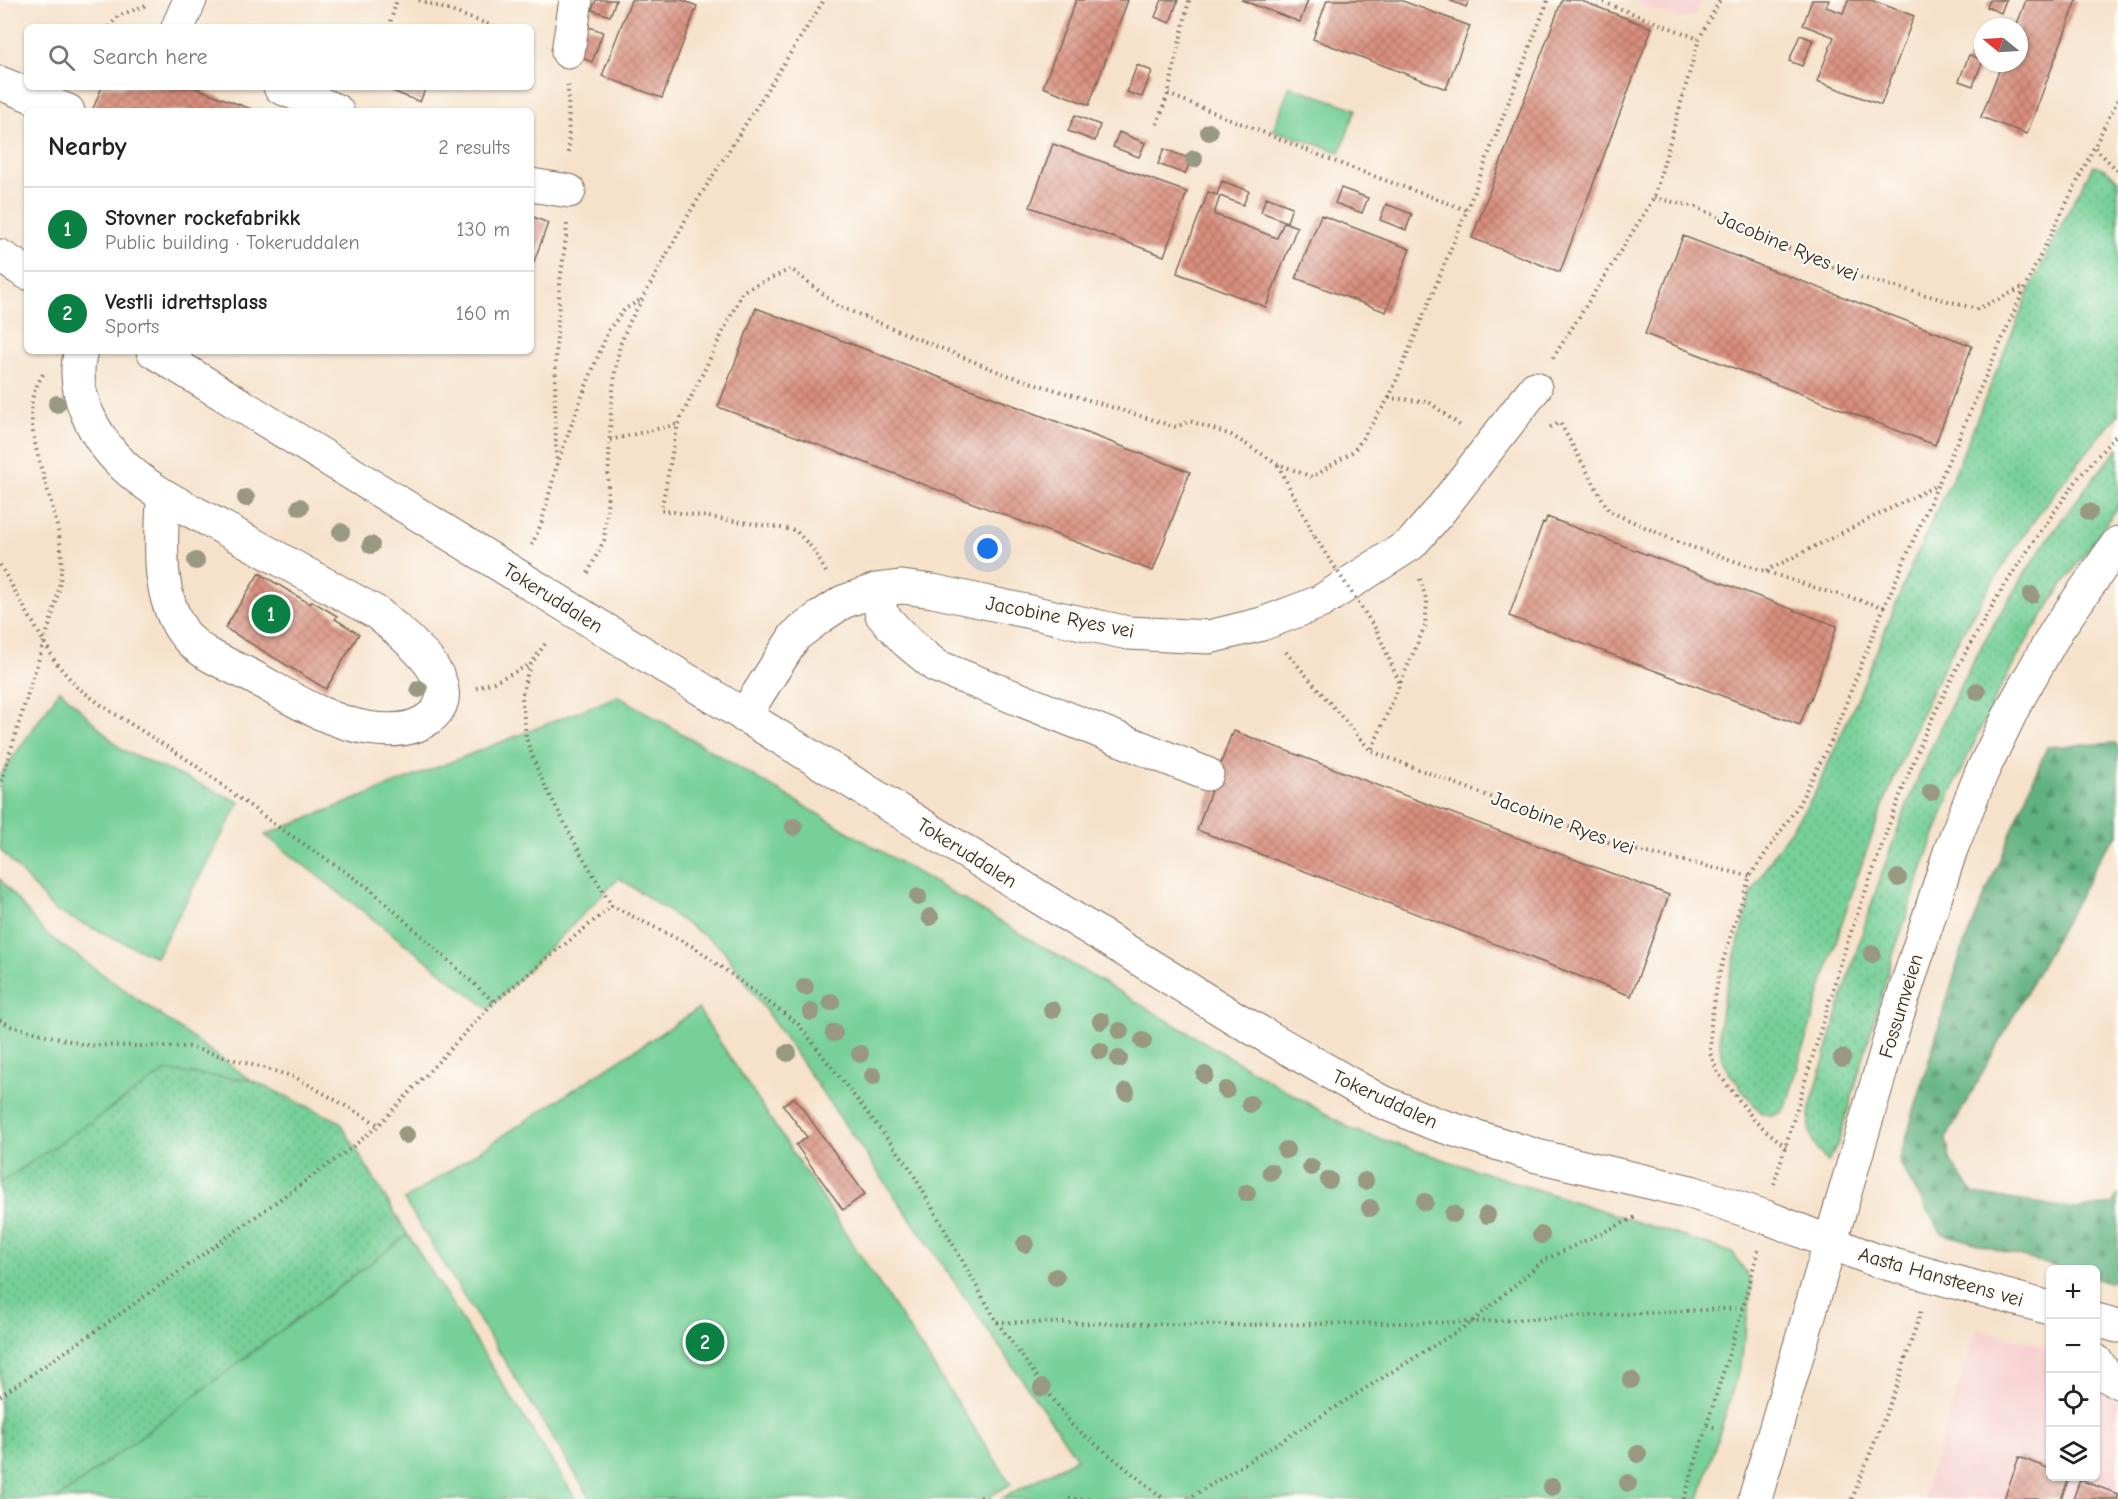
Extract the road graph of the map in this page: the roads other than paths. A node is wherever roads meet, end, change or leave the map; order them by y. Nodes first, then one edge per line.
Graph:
1 (190, 0) edge
2 (576, 0) edge
3 (179, 24) edge
4 (568, 52) road end
5 (0, 83) edge
6 (287, 90) edge
7 (61, 108) edge
8 (330, 108) edge
9 (534, 185) edge
10 (568, 191) road end
11 (0, 256) edge
12 (24, 271) edge
13 (80, 354) edge
14 (158, 354) edge
15 (1535, 388) road end
16 (163, 495) junction
17 (2118, 543) edge
18 (876, 590) junction
19 (744, 716) junction
20 (1208, 774) dead end
21 (1831, 1244) junction
22 (2046, 1307) edge
23 (2100, 1321) edge
24 (2118, 1326) edge
25 (2100, 1366) edge
26 (2118, 1382) edge
27 (1755, 1499) edge

1 - 3 street
2 - 4 street
5 - 7 street
6 - 8 street
9 - 10 street
11 - 12 street
13 - 16 street
14 - 19 street, Tokeruddalen
15 - 18 street, Jacobine Ryes vei
16 - 16 street
17 - 21 street, Fossumveien
18 - 19 street, Jacobine Ryes vei
18 - 20 street
19 - 21 street, Tokeruddalen
21 - 22 street, Aasta Hansteens vei
21 - 27 street, Fossumveien
23 - 24 street
25 - 26 street

